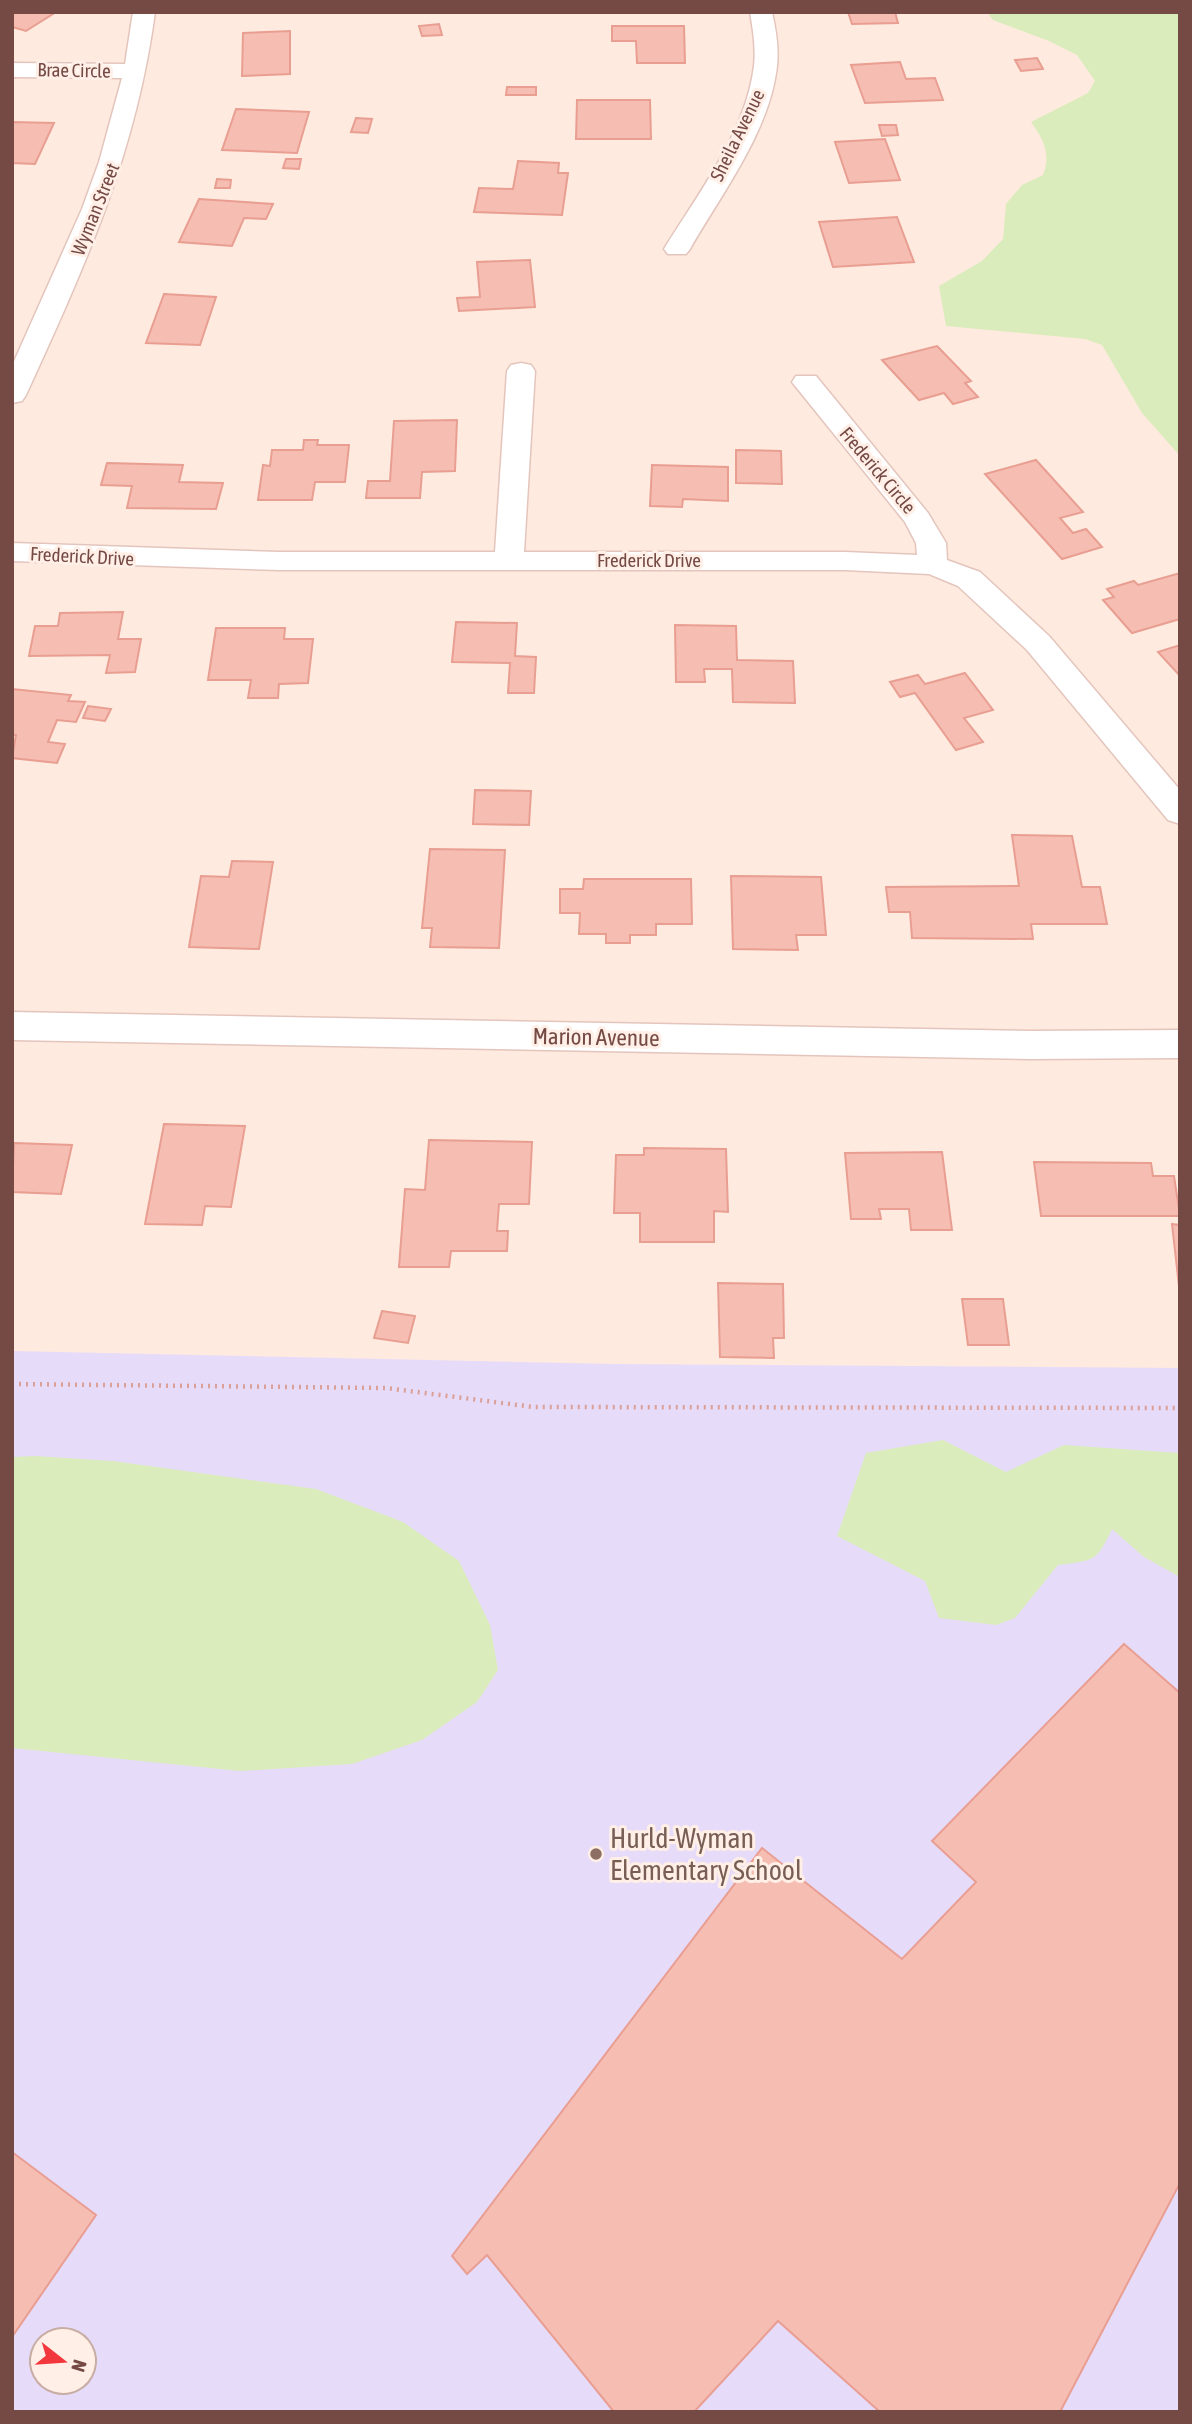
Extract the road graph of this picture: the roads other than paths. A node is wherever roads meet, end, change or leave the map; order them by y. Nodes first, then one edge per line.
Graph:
1 (144, 12) edge
2 (761, 12) edge
3 (12, 70) edge
4 (136, 71) junction
5 (677, 249) dead end
6 (521, 371) dead end
7 (806, 383) dead end
8 (12, 395) edge
9 (12, 552) edge
10 (509, 560) junction
11 (933, 565) junction
12 (1180, 812) edge
13 (12, 1026) edge
14 (1180, 1044) edge

1 - 4 street, Wyman Street
2 - 5 street, Sheila Avenue
3 - 4 street, Brae Circle
4 - 8 street, Wyman Street
6 - 10 street
7 - 11 street, Frederick Circle
9 - 10 street, Frederick Drive
10 - 11 street, Frederick Drive
11 - 12 street, Frederick Drive
13 - 14 street, Marion Avenue

